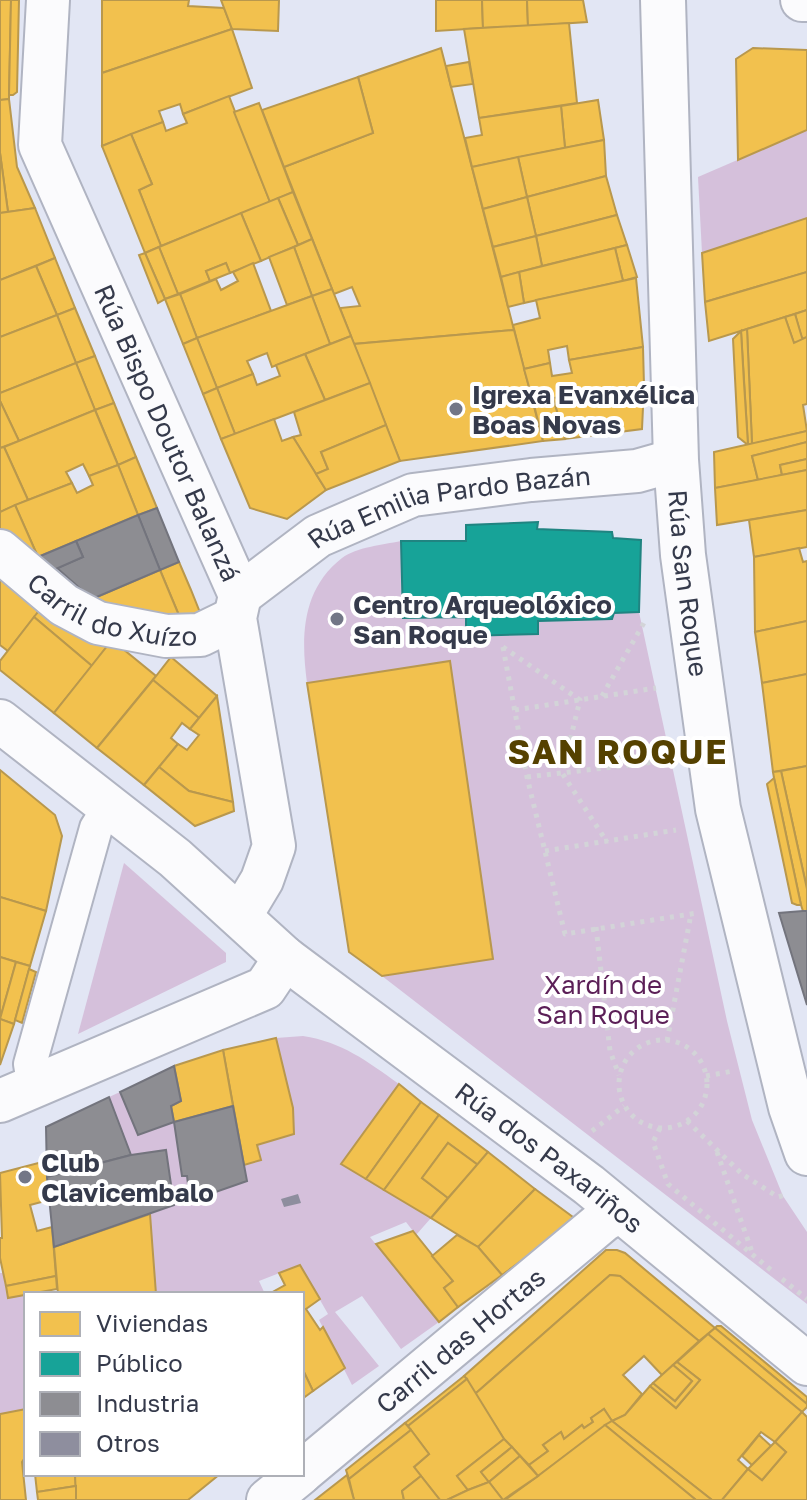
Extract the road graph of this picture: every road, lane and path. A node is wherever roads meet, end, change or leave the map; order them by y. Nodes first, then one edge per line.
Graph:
1 (48, 0) edge
2 (663, 0) edge
3 (676, 460) junction
4 (0, 551) edge
5 (238, 607) junction
6 (650, 612) dead end
7 (668, 686) dead end
8 (602, 696) junction
9 (580, 700) junction
10 (515, 710) junction
11 (0, 721) edge
12 (666, 761) dead end
13 (562, 773) junction
14 (527, 777) junction
15 (110, 806) junction
16 (678, 829) dead end
17 (607, 842) junction
18 (545, 851) junction
19 (707, 911) dead end
20 (691, 914) junction
21 (241, 915) junction
22 (596, 927) junction
23 (285, 958) junction
24 (667, 1041) junction
25 (736, 1070) dead end
26 (619, 1076) junction
27 (706, 1076) junction
28 (17, 1095) edge
29 (624, 1106) junction
30 (687, 1121) junction
31 (660, 1128) junction
32 (591, 1130) dead end
33 (717, 1151) junction
34 (802, 1172) edge
35 (620, 1211) junction
36 (752, 1253) junction
37 (807, 1299) edge
38 (807, 1364) edge
39 (304, 1470) edge
40 (297, 1476) edge
41 (268, 1500) edge

1 - 5 street, Rúa Bispo Doutor Balanzá
2 - 3 street, Rúa San Roque
3 - 5 street, Rúa Emilia Pardo Bazán
3 - 34 street, Rúa San Roque
4 - 5 street, Carril do Xuízo
5 - 21 street, Rúa Bispo Doutor Balanzá
6 - 8 path
7 - 8 path
8 - 9 path
9 - 10 path
9 - 10 path
9 - 13 path
10 - 14 path
11 - 15 street, Rúa dos Paxariños
12 - 13 path
13 - 14 path
13 - 17 path
14 - 18 path
15 - 21 street, Rúa dos Paxariños
15 - 28 street
16 - 17 path
17 - 18 path
18 - 22 path
19 - 20 path
20 - 22 path
20 - 24 path
21 - 23 street, Rúa dos Paxariños
22 - 26 path
23 - 28 street
23 - 35 street, Rúa dos Paxariños
24 - 26 path
24 - 27 path
25 - 27 path
26 - 29 path
27 - 30 path
29 - 31 path
29 - 32 path
30 - 31 path
30 - 33 path
31 - 36 path
33 - 34 path
33 - 36 path
35 - 38 street, Rúa dos Paxariños
35 - 39 street, Carril das Hortas
36 - 37 path
40 - 41 street, Carril das Hortas

